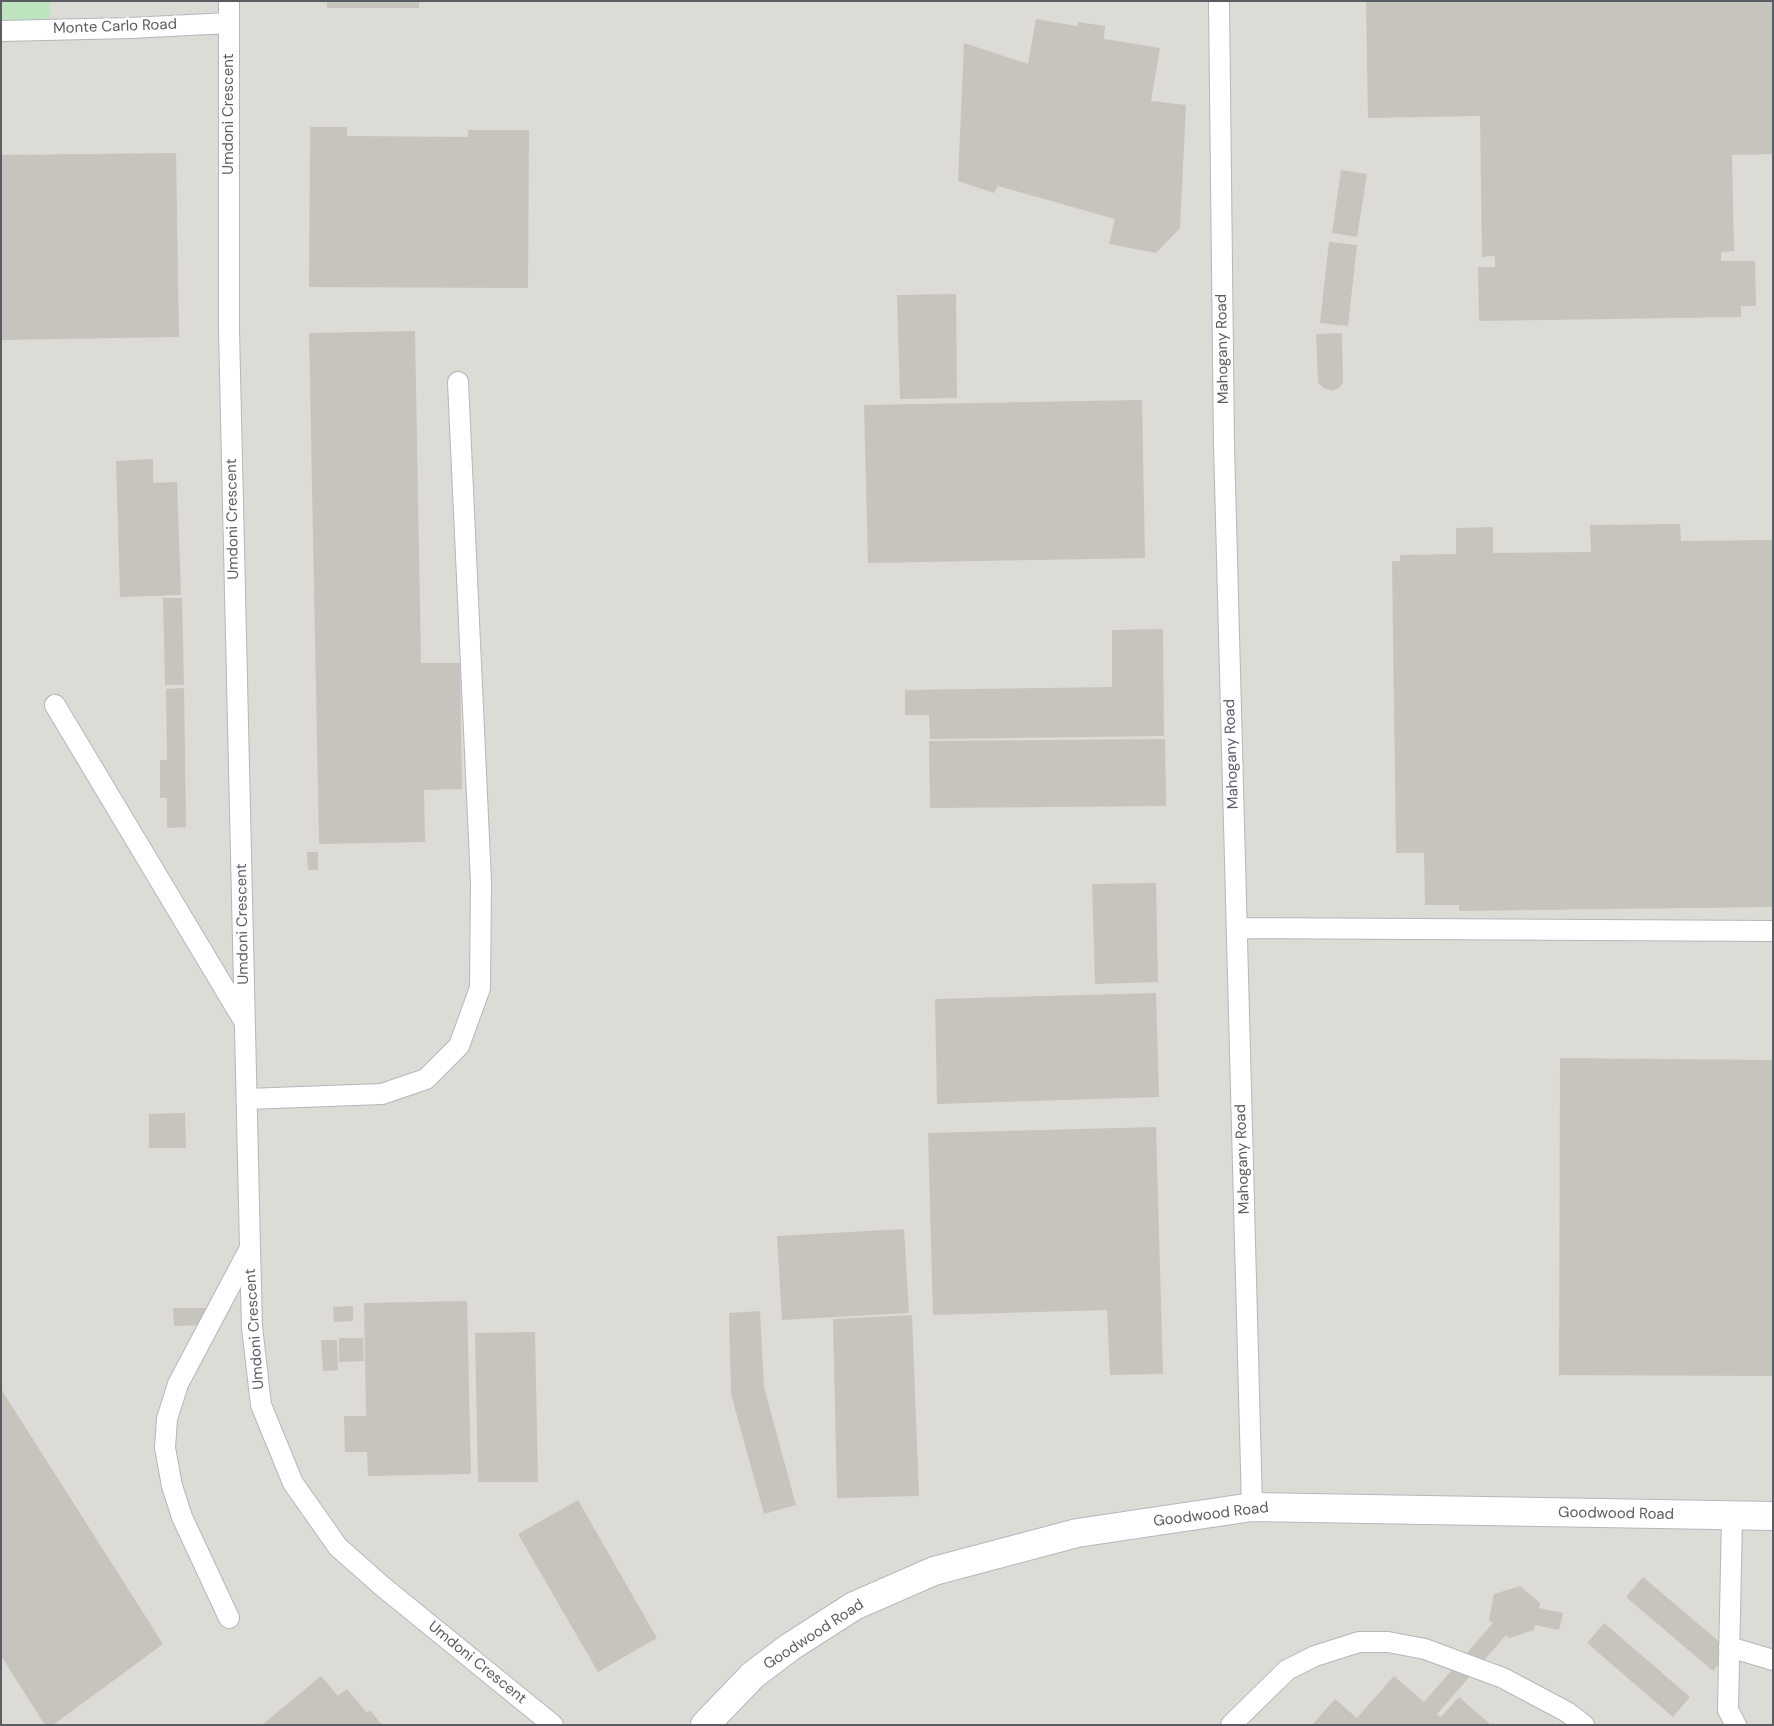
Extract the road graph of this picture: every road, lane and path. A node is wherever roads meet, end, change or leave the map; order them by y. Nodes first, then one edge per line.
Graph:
1 (229, 1) edge
2 (1218, 1) edge
3 (229, 23) junction
4 (1, 31) edge
5 (458, 382) dead end
6 (55, 705) dead end
7 (1237, 928) junction
8 (1773, 931) edge
9 (245, 1022) junction
10 (246, 1099) junction
11 (250, 1248) junction
12 (1252, 1507) junction
13 (1732, 1516) junction
14 (1773, 1516) edge
15 (229, 1618) dead end
16 (1729, 1647) junction
17 (1773, 1660) edge
18 (553, 1725) edge
19 (705, 1725) edge
20 (1231, 1725) edge
21 (1584, 1725) edge
22 (1736, 1725) edge

1 - 3 lane, Umdoni Crescent
2 - 7 lane, Mahogany Road
3 - 4 lane, Monte Carlo Road
3 - 9 lane, Umdoni Crescent
5 - 10 lane
6 - 9 lane
7 - 8 lane
7 - 12 lane, Mahogany Road
9 - 10 lane, Umdoni Crescent
10 - 11 lane, Umdoni Crescent
11 - 15 lane
11 - 18 lane, Umdoni Crescent
12 - 13 street, Goodwood Road
12 - 19 street, Goodwood Road
13 - 14 street, Goodwood Road
13 - 16 lane
16 - 17 lane
16 - 22 lane
20 - 21 lane

